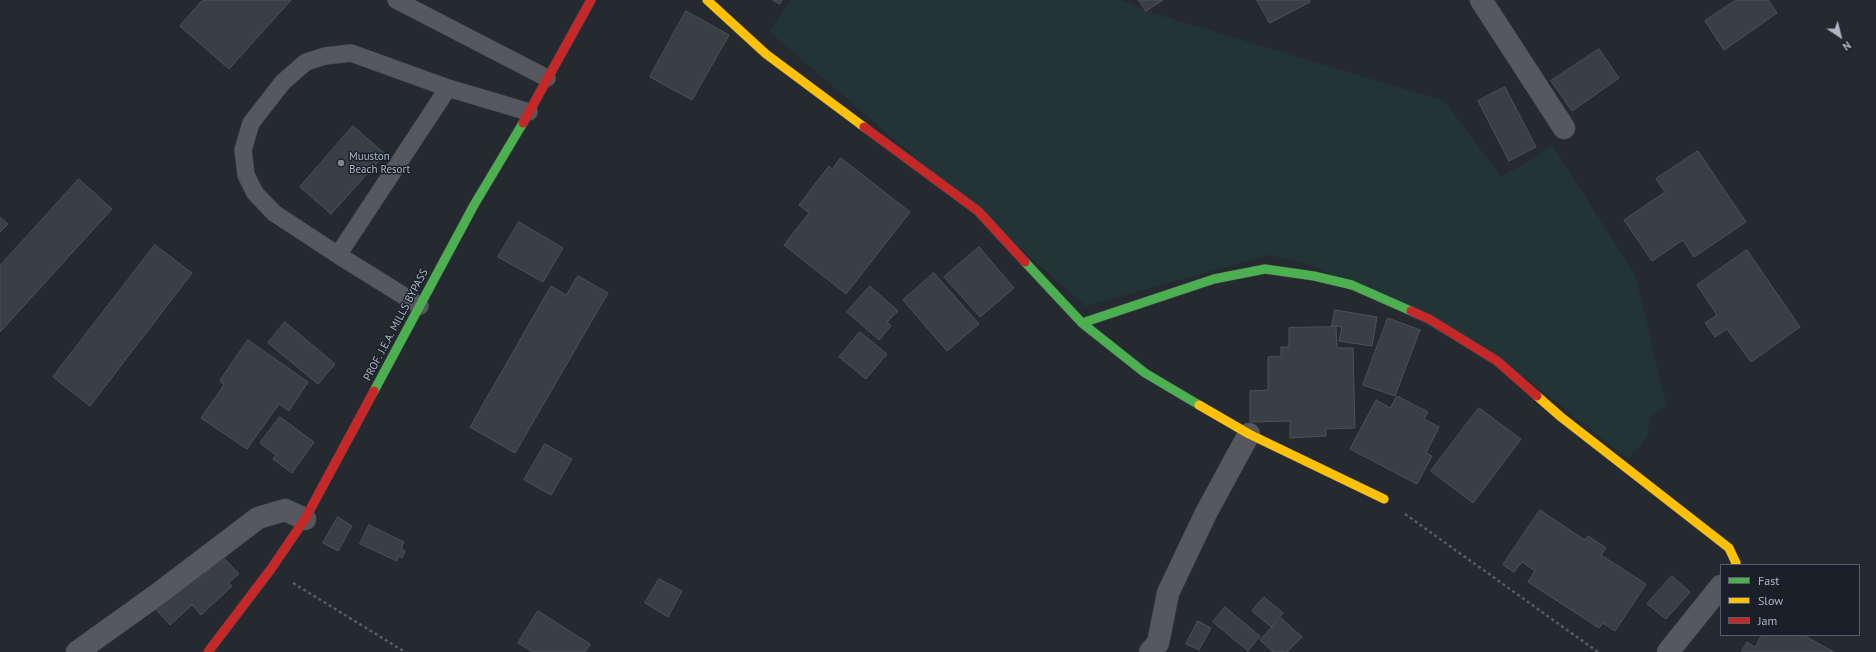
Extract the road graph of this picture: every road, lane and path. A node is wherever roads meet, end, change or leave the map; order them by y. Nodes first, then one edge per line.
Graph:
1 (396, 0) edge
2 (591, 0) edge
3 (707, 0) edge
4 (1481, 0) edge
5 (547, 78) junction
6 (448, 88) junction
7 (529, 112) junction
8 (1564, 128) dead end
9 (338, 255) junction
10 (420, 306) junction
11 (1082, 323) junction
12 (1249, 434) junction
13 (1384, 499) joint
14 (305, 519) junction
15 (1736, 564) edge
16 (271, 569) junction
17 (1720, 587) edge
18 (77, 652) edge
19 (208, 652) edge
20 (405, 652) edge
21 (1150, 652) edge
22 (1598, 652) edge
23 (1668, 652) edge

1 - 5 lane
2 - 5 street, PROF. J.E.A. MILLS BYPASS
3 - 11 street
4 - 8 street
5 - 7 street, PROF. J.E.A. MILLS BYPASS
6 - 7 lane
6 - 9 lane
6 - 9 lane
7 - 10 street, PROF. J.E.A. MILLS BYPASS
9 - 10 lane
10 - 14 street, PROF. J.E.A. MILLS BYPASS
11 - 12 street
11 - 15 street
12 - 13 street
12 - 21 street
13 - 22 path
14 - 16 street, PROF. J.E.A. MILLS BYPASS
14 - 18 street
16 - 19 street, PROF. J.E.A. MILLS BYPASS
16 - 20 path
17 - 23 street

